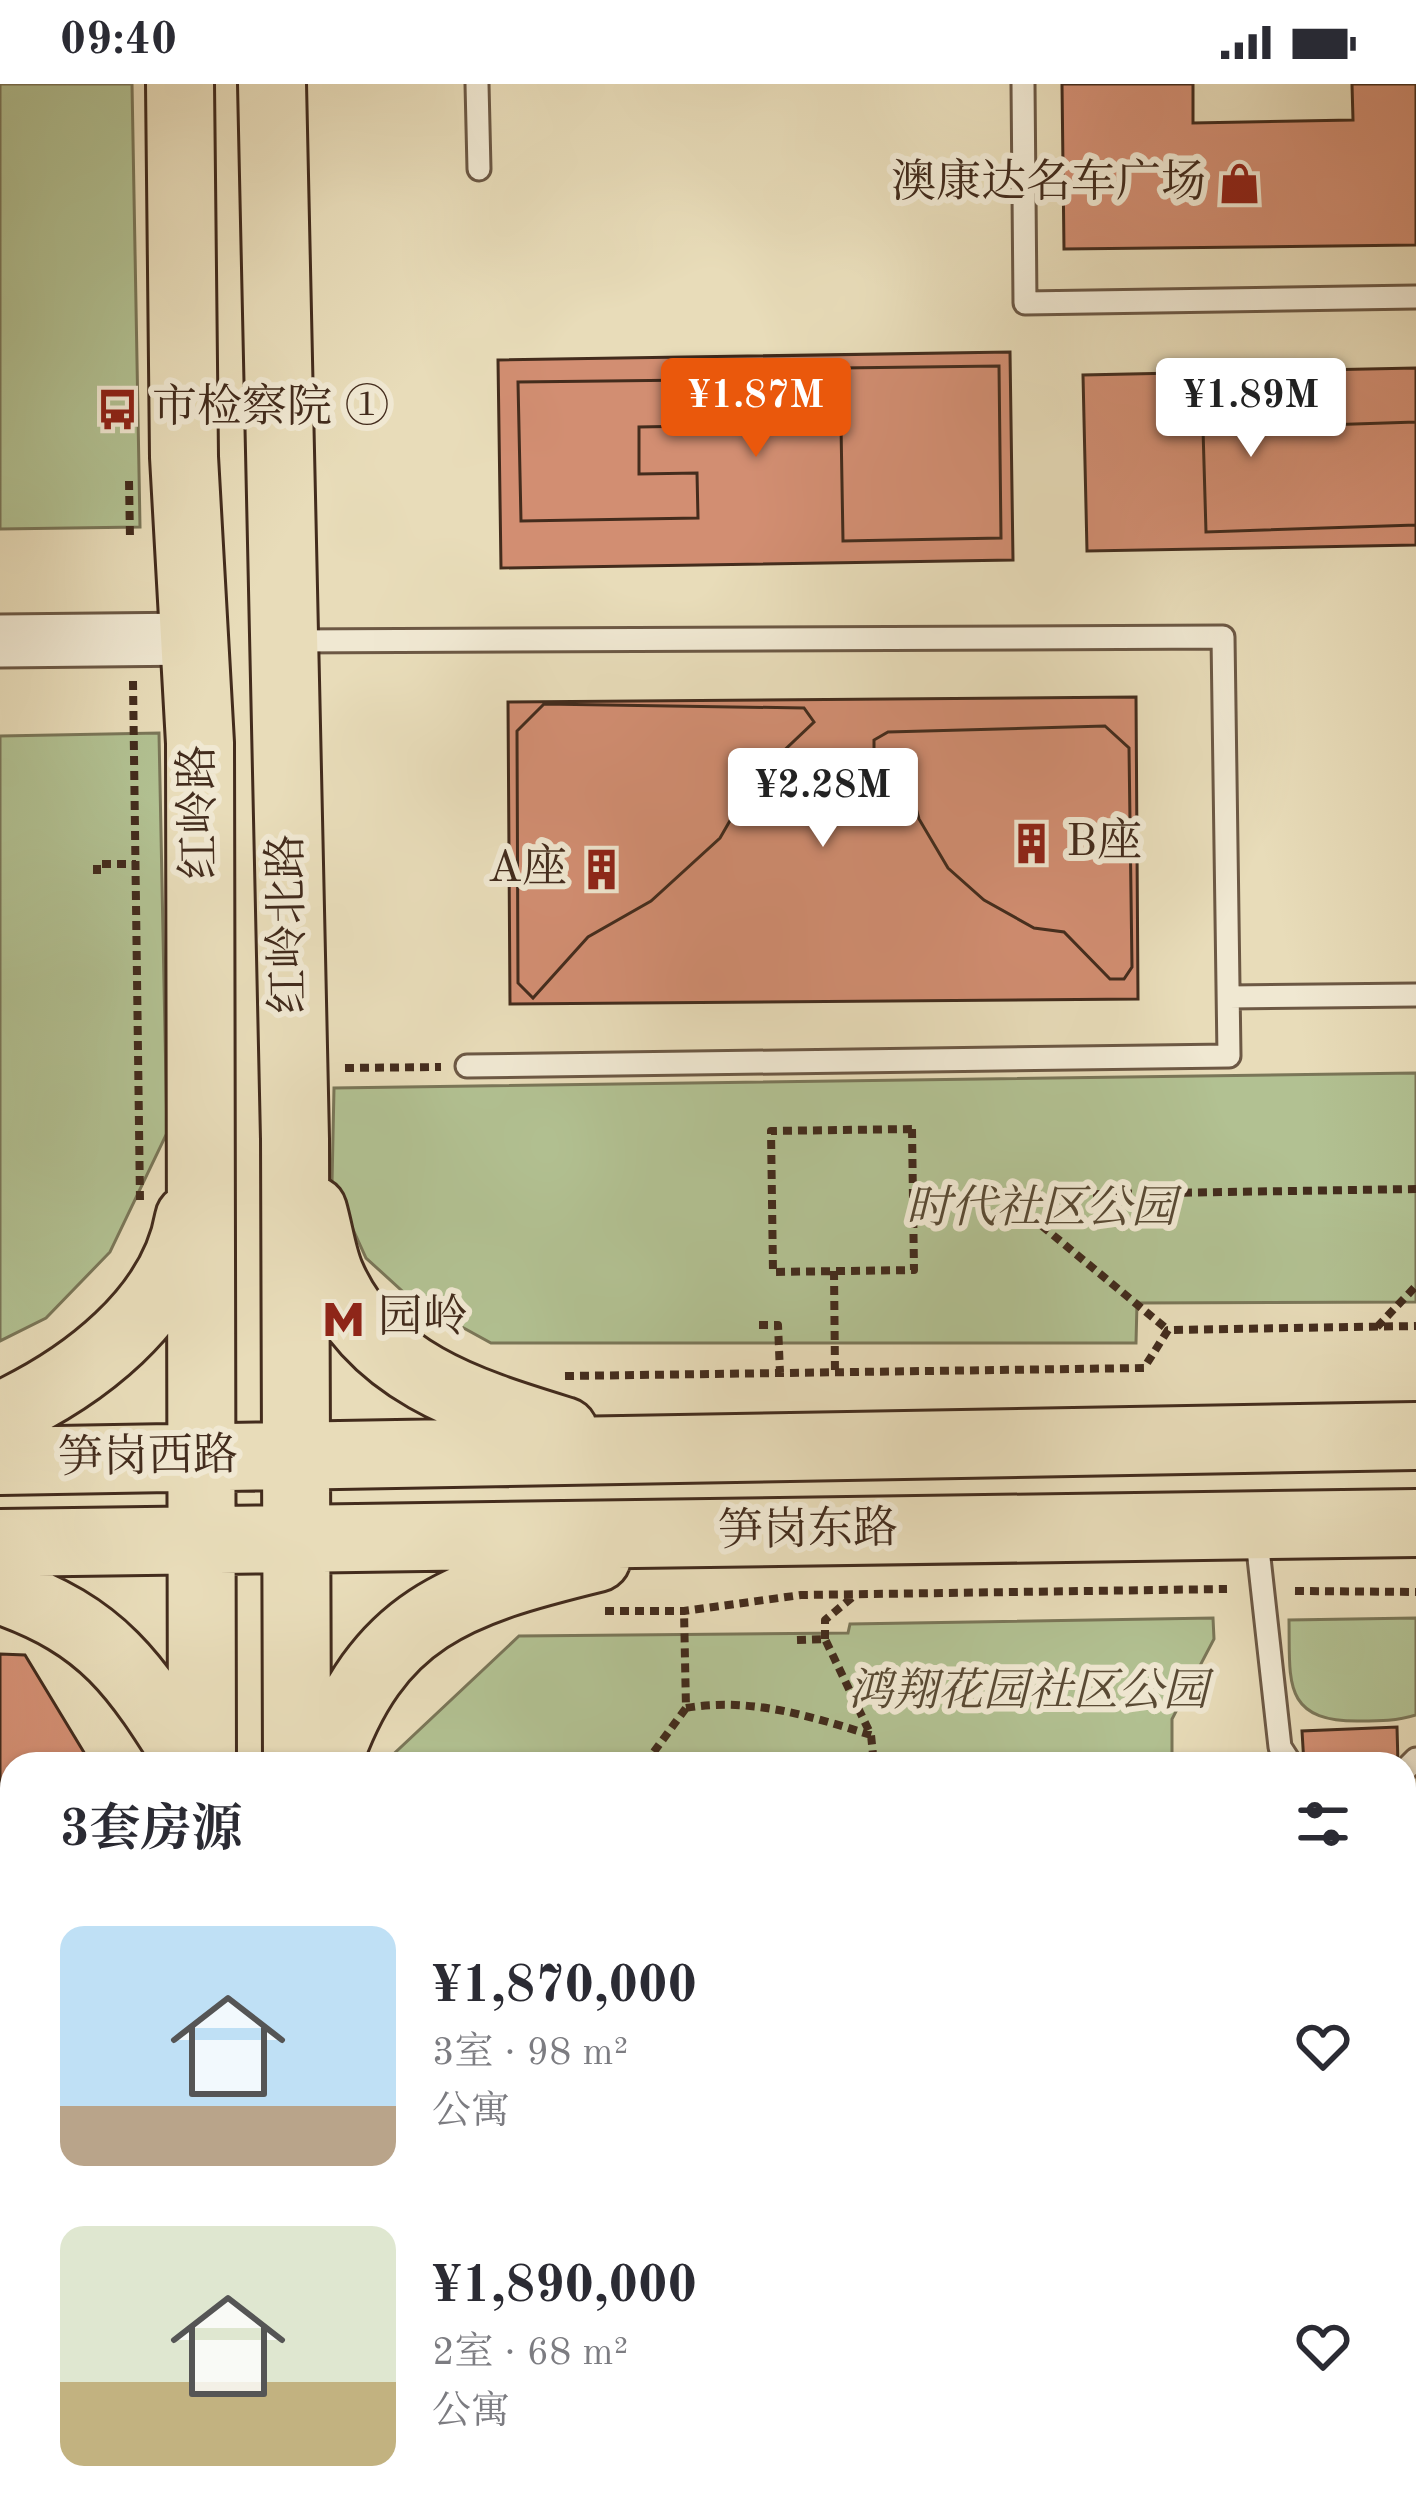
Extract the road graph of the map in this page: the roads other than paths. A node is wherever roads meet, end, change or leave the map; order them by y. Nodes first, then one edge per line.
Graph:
1 (180, 84) edge
2 (272, 84) edge
3 (477, 84) edge
4 (1023, 84) edge
5 (478, 169) dead end
6 (1416, 297) edge
7 (197, 639) junction
8 (0, 641) edge
9 (283, 641) junction
10 (1416, 995) edge
11 (1229, 998) junction
12 (466, 1066) road end
13 (295, 1139) junction
14 (203, 1143) junction
15 (0, 1416) edge
16 (1416, 1436) edge
17 (625, 1449) junction
18 (200, 1457) junction
19 (296, 1457) junction
20 (0, 1461) edge
21 (1416, 1522) edge
22 (1256, 1525) junction
23 (694, 1534) junction
24 (297, 1538) junction
25 (200, 1540) junction
26 (0, 1543) edge
27 (0, 1590) edge
28 (183, 1752) edge
29 (202, 1752) edge
30 (297, 1752) edge
31 (331, 1752) edge
32 (1283, 1752) edge

1 - 7 main road, 红岭路
2 - 9 main road, 红岭北路
3 - 5 lane
4 - 6 lane
7 - 8 street
7 - 14 main road, 红岭路
9 - 11 lane
9 - 13 main road, 红岭北路
10 - 11 lane
11 - 12 lane
13 - 17 main road
13 - 19 main road, 红岭北路
14 - 15 main road
14 - 18 main road, 红岭路
16 - 17 main road, 笋岗东路
17 - 19 main road, 笋岗东路
18 - 19 main road, 笋岗西路
18 - 20 main road, 笋岗西路
18 - 25 main road, 红岭路
19 - 24 main road, 红岭北路
21 - 22 main road, 笋岗东路
22 - 23 main road, 笋岗东路
22 - 32 lane
23 - 24 main road, 笋岗东路
23 - 31 main road
24 - 25 main road, 笋岗东路
24 - 30 main road, 红岭北路
25 - 26 main road, 笋岗西路
25 - 29 main road, 红岭路
27 - 28 main road

